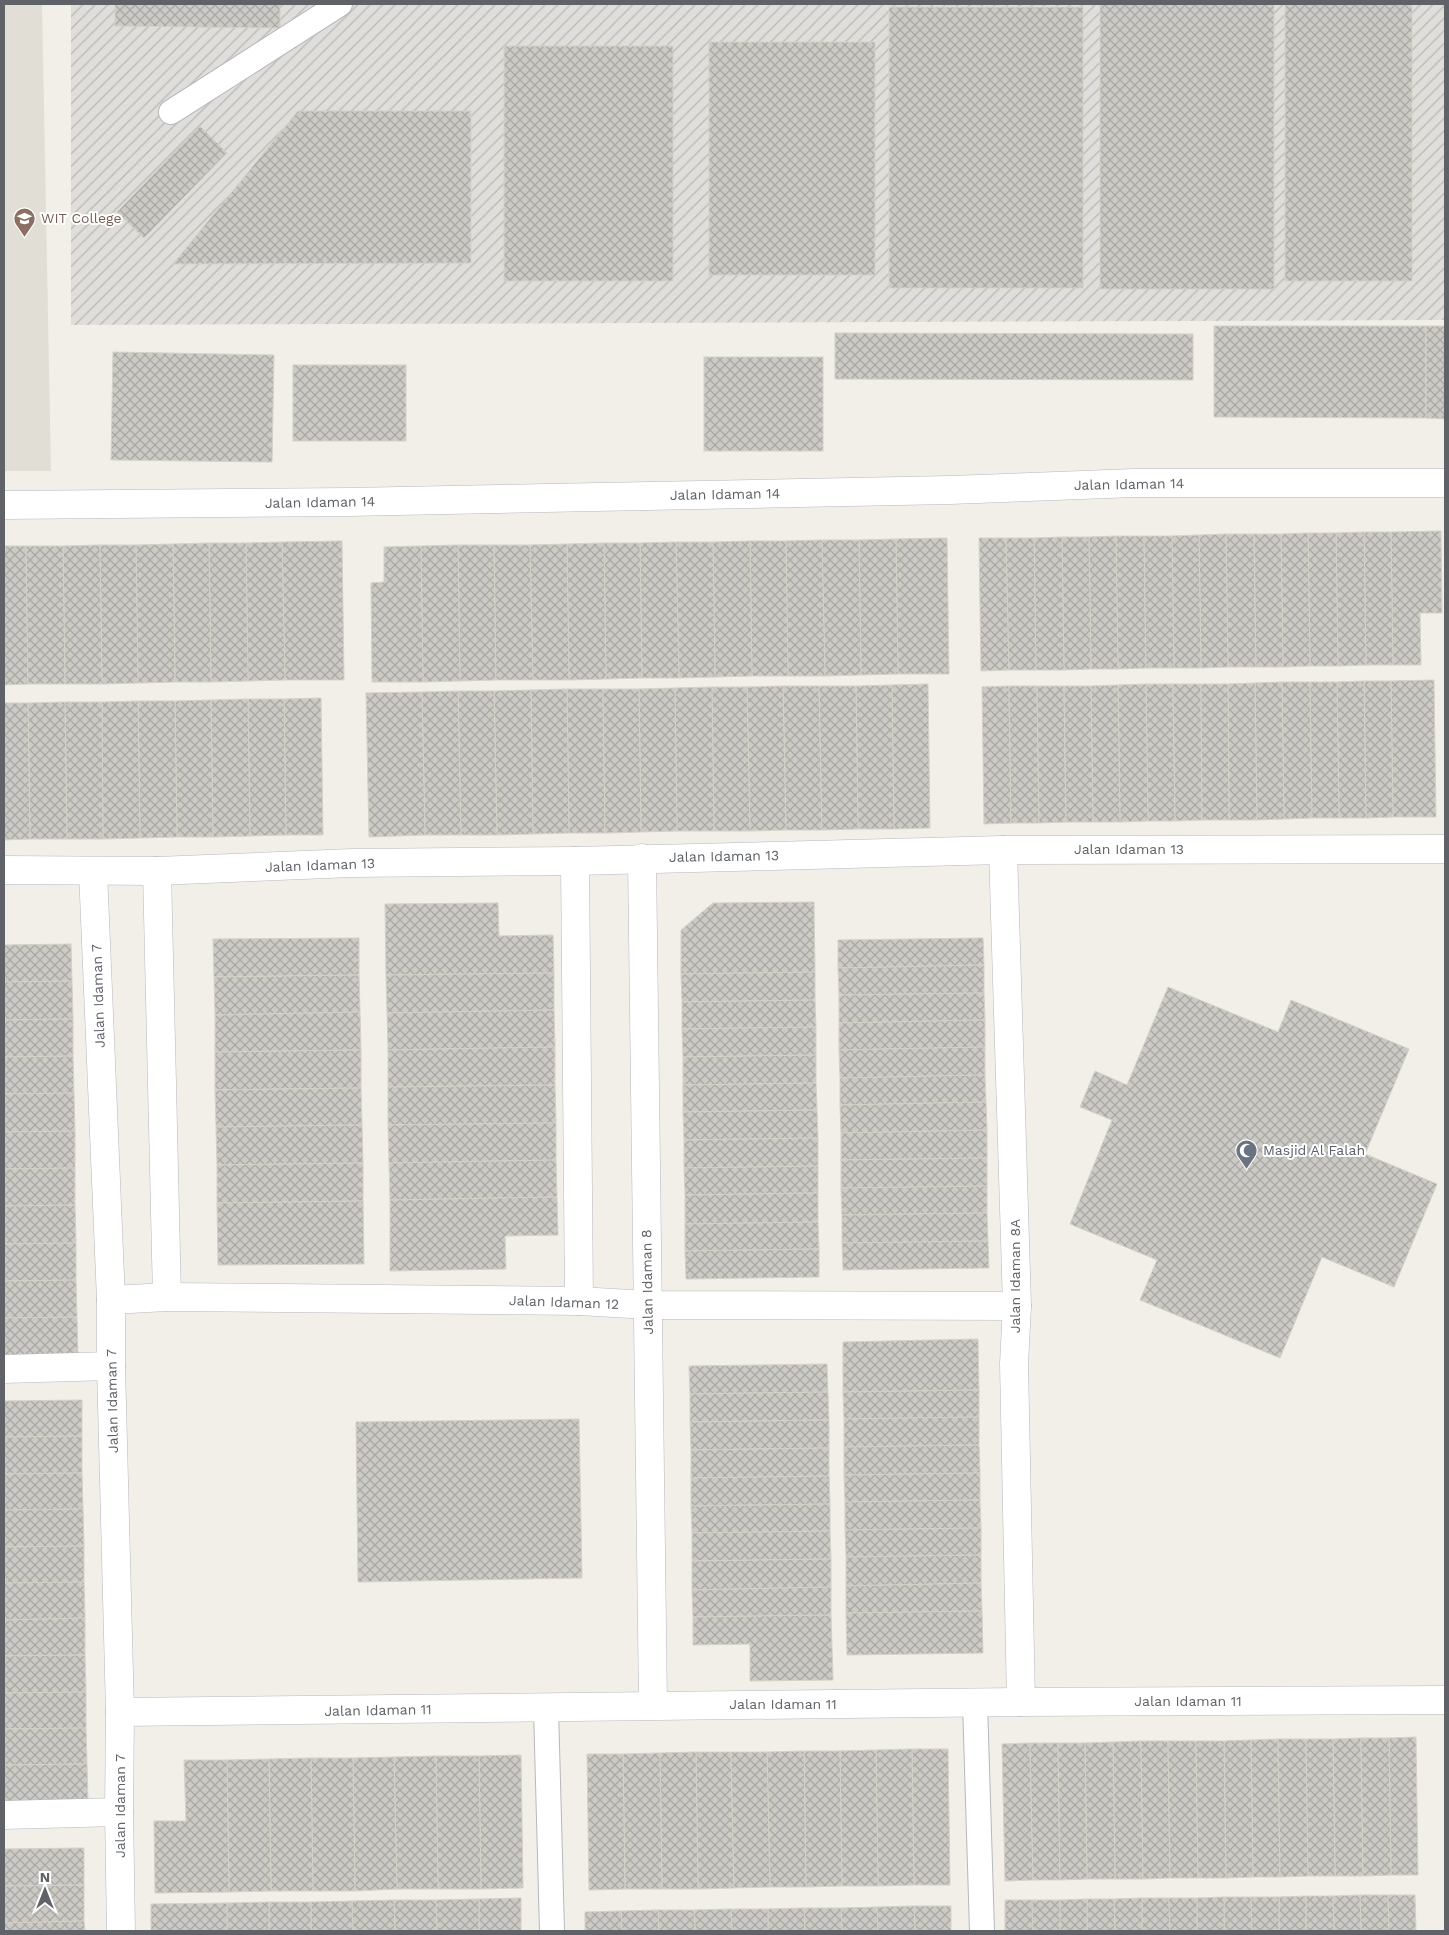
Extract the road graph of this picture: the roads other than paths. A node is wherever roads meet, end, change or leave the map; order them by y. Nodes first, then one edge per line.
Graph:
1 (340, 4) edge
2 (171, 112) dead end
3 (1445, 483) edge
4 (4, 505) edge
5 (1445, 849) edge
6 (1003, 850) junction
7 (642, 858) junction
8 (575, 861) junction
9 (4, 870) edge
10 (93, 871) junction
11 (158, 871) junction
12 (167, 1297) junction
13 (111, 1300) junction
14 (579, 1302) junction
15 (648, 1305) junction
16 (1017, 1306) junction
17 (111, 1366) junction
18 (4, 1369) edge
19 (1445, 1700) edge
20 (1021, 1702) junction
21 (976, 1703) junction
22 (653, 1705) junction
23 (546, 1708) junction
24 (120, 1712) junction
25 (119, 1812) junction
26 (4, 1815) edge
27 (121, 1931) edge
28 (552, 1931) edge
29 (982, 1931) edge

1 - 2 lane
3 - 4 street, Jalan Idaman 14
5 - 6 street, Jalan Idaman 13
6 - 7 street, Jalan Idaman 13
6 - 16 street, Jalan Idaman 8A
7 - 8 street, Jalan Idaman 13
7 - 15 street, Jalan Idaman 8
8 - 11 street, Jalan Idaman 13
8 - 14 street
9 - 10 street, Jalan Idaman 13
10 - 11 street, Jalan Idaman 13
10 - 13 street, Jalan Idaman 7
11 - 12 street
12 - 13 street, Jalan Idaman 12
12 - 14 street, Jalan Idaman 12
13 - 17 street, Jalan Idaman 7
14 - 15 street, Jalan Idaman 12
15 - 16 street, Jalan Idaman 12
15 - 22 street, Jalan Idaman 8
16 - 20 street, Jalan Idaman 8A
17 - 18 street
17 - 24 street, Jalan Idaman 7
19 - 20 street, Jalan Idaman 11
20 - 21 street, Jalan Idaman 11
21 - 22 street, Jalan Idaman 11
21 - 29 lane
22 - 23 street, Jalan Idaman 11
23 - 24 street, Jalan Idaman 11
23 - 28 lane
24 - 25 street, Jalan Idaman 7
25 - 26 street
25 - 27 street, Jalan Idaman 7

